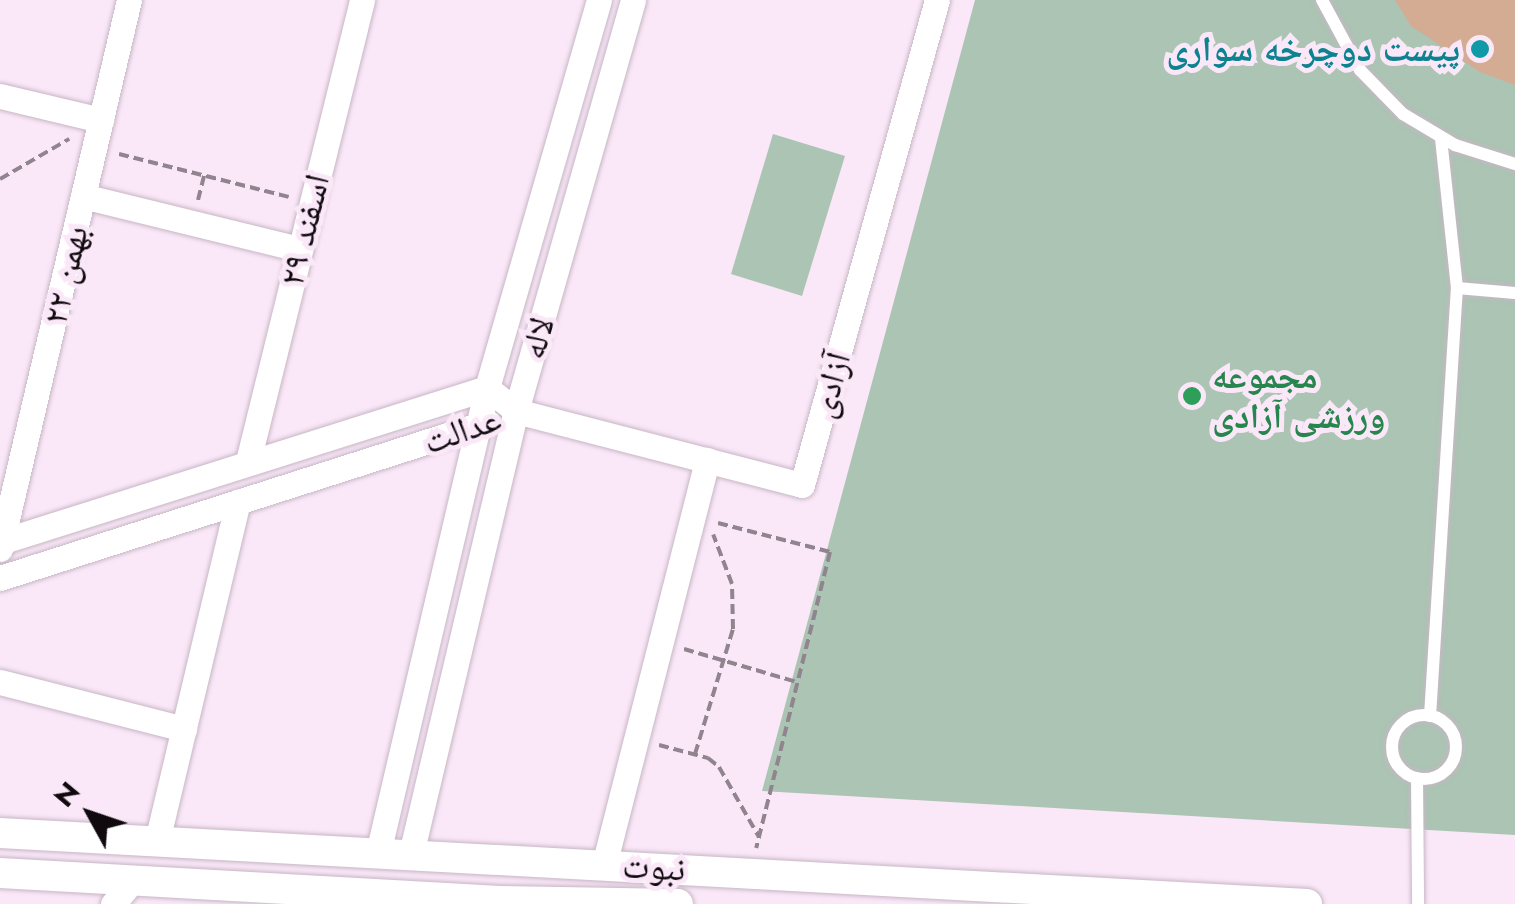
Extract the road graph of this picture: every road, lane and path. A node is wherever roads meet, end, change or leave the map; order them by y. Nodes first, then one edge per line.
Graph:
1 (130, 0) edge
2 (362, 0) edge
3 (599, 0) edge
4 (633, 0) edge
5 (937, 0) edge
6 (1322, 0) edge
7 (0, 96) edge
8 (101, 120) junction
9 (1441, 138) junction
10 (95, 148) junction
11 (1515, 164) edge
12 (0, 179) edge
13 (84, 196) junction
14 (311, 203) junction
15 (299, 249) junction
16 (1457, 288) junction
17 (1515, 292) edge
18 (487, 388) junction
19 (516, 411) junction
20 (479, 426) junction
21 (706, 460) junction
22 (248, 461) junction
23 (238, 502) junction
24 (698, 518) junction
25 (1, 544) edge
26 (0, 578) edge
27 (660, 642) junction
28 (724, 660) junction
29 (0, 682) edge
30 (798, 682) junction
31 (1430, 716) junction
32 (184, 729) junction
33 (636, 739) junction
34 (695, 754) junction
35 (1417, 778) junction
36 (0, 833) edge
37 (759, 837) junction
38 (156, 841) junction
39 (378, 853) junction
40 (411, 854) junction
41 (452, 856) junction
42 (604, 864) junction
43 (750, 872) junction
44 (0, 873) edge
45 (133, 880) junction
46 (845, 891) edge
47 (234, 894) edge
48 (366, 898) edge
49 (446, 898) junction
50 (498, 903) edge
51 (648, 903) edge
52 (113, 904) edge
53 (678, 904) edge
54 (1307, 904) edge
55 (1418, 904) edge

1 - 8 street, ۲۲ بهمن
2 - 14 street, ۲۹ اسفند
3 - 18 street, لاله
4 - 19 street, لاله
5 - 21 street, آزادی
6 - 9 lane
7 - 8 street
8 - 10 street, ۲۲ بهمن
8 - 12 path
9 - 11 lane
9 - 16 lane
10 - 13 street, ۲۲ بهمن
10 - 14 path
13 - 15 street
13 - 25 street, ۲۲ بهمن
14 - 15 street, ۲۹ اسفند
15 - 22 street, ۲۹ اسفند
16 - 17 lane
16 - 31 lane
18 - 19 street, عدالت
18 - 20 street, لاله
18 - 22 street, عدالت
19 - 20 street, عدالت
19 - 21 street, آزادی
19 - 40 street, لاله
20 - 23 street, عدالت
20 - 39 street, لاله
21 - 24 street
22 - 25 street, عدالت
23 - 26 street, عدالت
23 - 32 street
24 - 27 street
24 - 28 path
24 - 30 path
27 - 28 path
27 - 33 street
28 - 30 path
28 - 34 path
29 - 32 street
30 - 37 path
31 - 35 lane
31 - 35 lane
32 - 38 street
33 - 34 path
33 - 42 street
34 - 37 path
35 - 55 lane
36 - 38 street, نبوت
37 - 43 path
38 - 39 street, نبوت
39 - 40 street, نبوت
39 - 48 street
40 - 41 street, نبوت
40 - 48 street
41 - 42 street, نبوت
41 - 49 street
42 - 43 street, نبوت
43 - 46 street, نبوت
44 - 45 street, نبوت
45 - 47 street, نبوت
45 - 52 street
46 - 54 street, نبوت
47 - 48 street, نبوت
48 - 49 street, نبوت
49 - 50 street, نبوت
50 - 51 street, نبوت
51 - 53 street, نبوت

